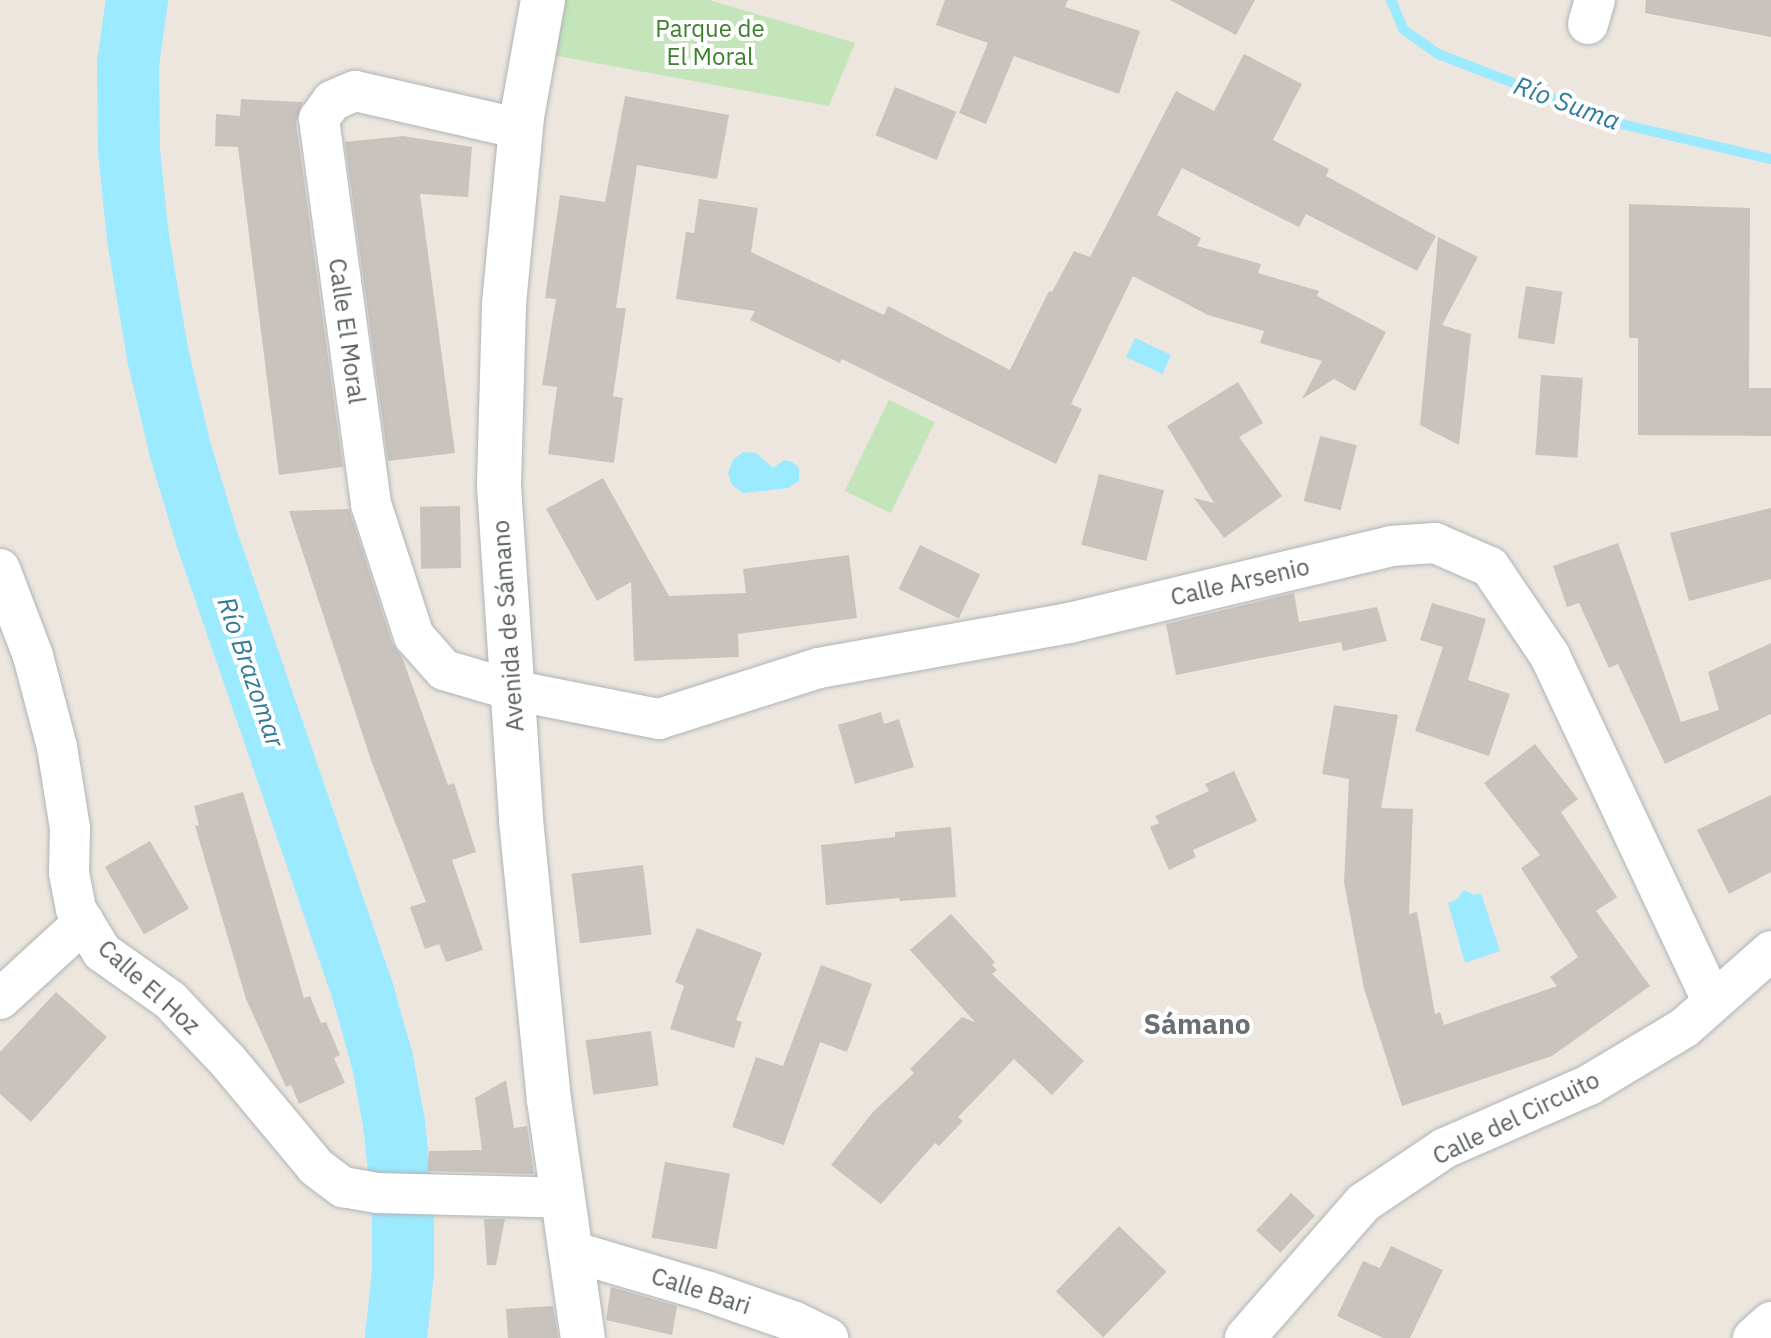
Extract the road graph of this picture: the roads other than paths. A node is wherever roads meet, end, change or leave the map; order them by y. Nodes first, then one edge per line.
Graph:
1 (543, 0) edge
2 (521, 129) junction
3 (0, 569) edge
4 (512, 690) junction
5 (84, 922) junction
6 (1771, 951) edge
7 (0, 999) edge
8 (1712, 1000) junction
9 (563, 1198) junction
10 (571, 1251) junction
11 (1771, 1322) edge
12 (583, 1338) edge
13 (828, 1338) edge
14 (1245, 1338) edge
15 (1753, 1338) edge

1 - 2 street, Avenida de Sámano
2 - 4 street, Avenida de Sámano
2 - 4 street, Calle El Moral
3 - 5 street, Calle El Hoz
4 - 8 street, Calle Arsenio
4 - 9 street, Avenida de Sámano
5 - 7 street
5 - 9 street, Calle El Hoz
6 - 8 street, Calle del Circuito
8 - 14 street, Calle del Circuito
9 - 10 street, Avenida de Sámano
10 - 12 street, Avenida de Sámano
10 - 13 street, Calle Bari
11 - 15 street

